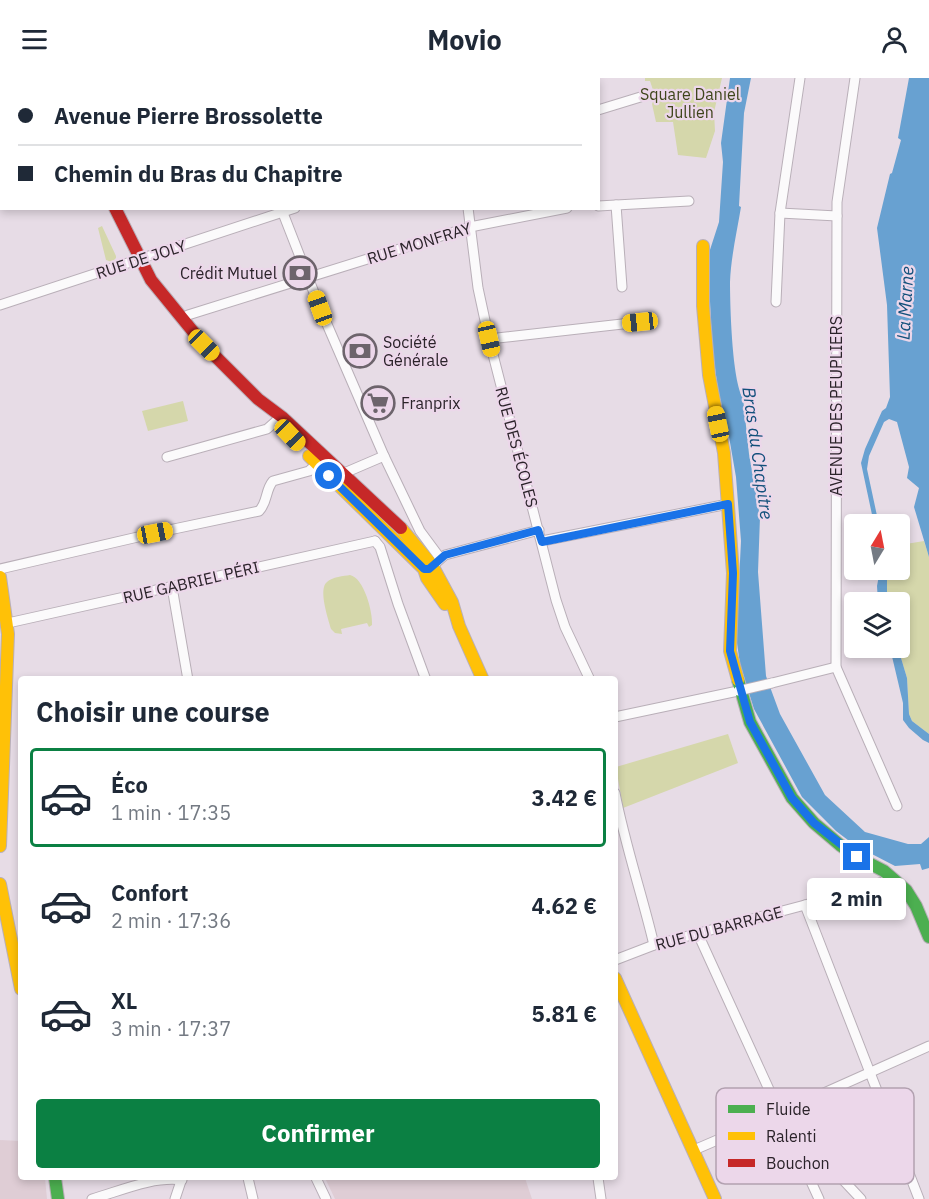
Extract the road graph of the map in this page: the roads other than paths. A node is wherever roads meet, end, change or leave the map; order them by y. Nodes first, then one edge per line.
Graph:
1 (800, 78) edge
2 (855, 78) edge
3 (647, 94) dead end
4 (600, 109) edge
5 (689, 201) dead end
6 (616, 205) junction
7 (600, 206) edge
8 (116, 210) edge
9 (468, 210) edge
10 (557, 210) edge
11 (281, 211) edge
12 (780, 213) junction
13 (837, 216) junction
14 (470, 227) junction
15 (703, 246) dead end
16 (140, 259) junction
17 (309, 278) junction
18 (622, 287) dead end
19 (776, 302) dead end
20 (0, 304) edge
21 (188, 315) dead end
22 (640, 322) dead end
23 (489, 339) junction
24 (262, 403) junction
25 (276, 421) junction
26 (384, 456) junction
27 (166, 457) dead end
28 (317, 464) junction
29 (342, 474) junction
30 (728, 504) junction
31 (393, 519) junction
32 (384, 530) junction
33 (538, 530) junction
34 (375, 541) junction
35 (542, 542) junction
36 (432, 564) junction
37 (0, 569) edge
38 (0, 577) edge
39 (172, 587) junction
40 (4, 624) edge
41 (836, 668) junction
42 (187, 676) edge
43 (425, 676) edge
44 (481, 676) edge
45 (588, 676) edge
46 (618, 716) edge
47 (897, 806) dead end
48 (618, 808) edge
49 (0, 846) edge
50 (893, 879) junction
51 (0, 884) edge
52 (805, 905) junction
53 (698, 934) junction
54 (929, 937) edge
55 (654, 945) junction
56 (618, 959) edge
57 (18, 974) edge
58 (618, 985) edge
59 (929, 1046) edge
60 (870, 1072) junction
61 (773, 1088) edge
62 (835, 1088) edge
63 (876, 1088) edge
64 (716, 1140) edge
65 (694, 1150) junction
66 (55, 1180) edge
67 (161, 1180) edge
68 (182, 1180) edge
69 (248, 1180) edge
70 (317, 1180) edge
71 (598, 1180) edge
72 (813, 1184) edge
73 (848, 1184) edge
74 (913, 1184) edge
75 (58, 1199) edge
76 (92, 1199) edge
77 (175, 1199) edge
78 (253, 1199) edge
79 (326, 1199) edge
80 (601, 1199) edge
81 (715, 1199) edge
82 (819, 1199) edge
83 (861, 1199) edge
84 (919, 1199) edge

1 - 12 street
2 - 13 street, AVENUE DES PEUPLIERS
3 - 4 street
5 - 6 street
6 - 7 street
6 - 18 street
8 - 16 street
9 - 14 street, RUE DES ÉCOLES
10 - 14 street, RUE MONFRAY
11 - 16 street, RUE DE JOLY
11 - 17 street
12 - 13 street
12 - 19 street
13 - 41 street, AVENUE DES PEUPLIERS
14 - 17 street, RUE MONFRAY
14 - 23 street, RUE DES ÉCOLES
15 - 30 street
16 - 20 street, RUE DE JOLY
16 - 24 street
17 - 21 street, RUE MONFRAY
17 - 26 street
22 - 23 street
23 - 33 street, RUE DES ÉCOLES
24 - 25 street
24 - 29 street
25 - 27 street
25 - 28 street
26 - 29 street
26 - 36 street
28 - 32 street
28 - 37 street
29 - 31 street
30 - 35 street
30 - 50 street
31 - 32 street
31 - 36 street
32 - 34 street
32 - 36 street
33 - 35 street, RUE DES ÉCOLES
33 - 36 street
34 - 39 street, RUE GABRIEL PÉRI
34 - 43 street
35 - 45 street, RUE DES ÉCOLES
36 - 44 street
38 - 40 street
39 - 40 street, RUE GABRIEL PÉRI
39 - 42 street
40 - 49 street
41 - 46 street, bridge
41 - 47 street
48 - 55 street
50 - 52 street, RUE DU BARRAGE
50 - 54 street
51 - 57 street
52 - 53 street, RUE DU BARRAGE
52 - 60 street
53 - 55 street, RUE DU BARRAGE
53 - 61 street
55 - 56 street, RUE DU BARRAGE
58 - 65 street
59 - 60 street
60 - 62 street
60 - 63 street
64 - 65 street
65 - 81 street
66 - 75 street
67 - 76 street
68 - 77 street
69 - 78 street
70 - 79 street
71 - 80 street
72 - 82 street
73 - 83 street
74 - 84 street

